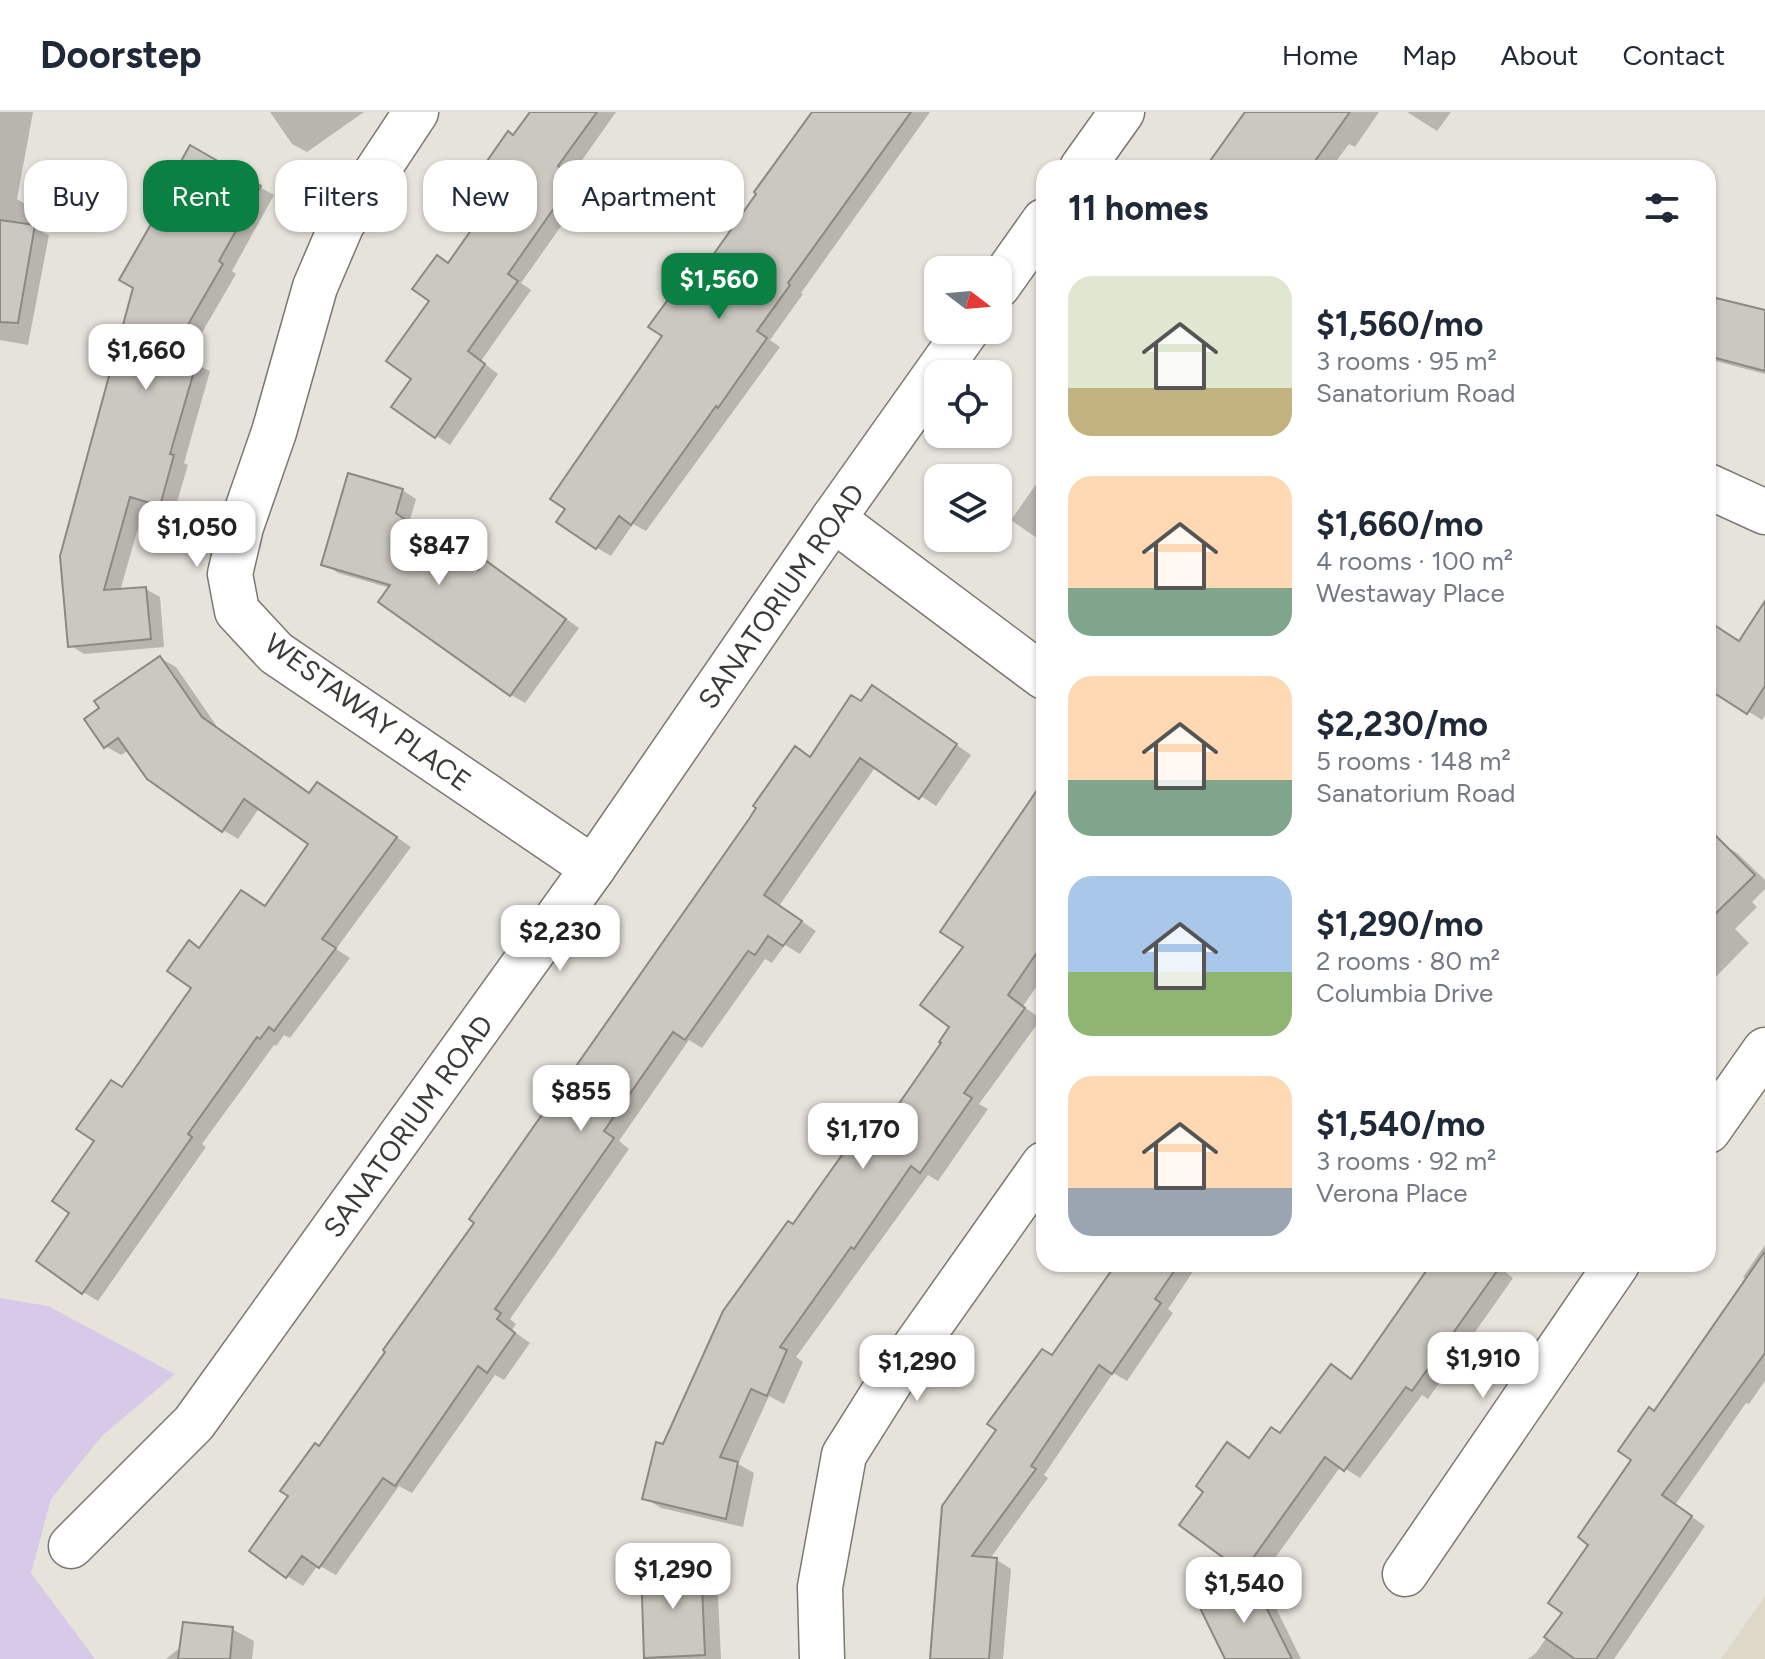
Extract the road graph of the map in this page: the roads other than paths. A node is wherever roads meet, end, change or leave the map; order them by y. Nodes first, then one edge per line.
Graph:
1 (416, 112) edge
2 (1122, 112) edge
3 (1088, 160) edge
4 (1036, 232) edge
5 (1012, 266) edge
6 (957, 344) edge
7 (1716, 490) edge
8 (1765, 512) edge
9 (833, 519) junction
10 (1036, 671) edge
11 (593, 868) junction
12 (1765, 1050) edge
13 (1716, 1120) edge
14 (1036, 1175) edge
15 (1612, 1272) edge
16 (71, 1546) dead end
17 (1405, 1574) dead end
18 (822, 1659) edge

1 - 11 street, WESTAWAY PLACE
2 - 3 street
4 - 5 street
6 - 9 street, SANATORIUM ROAD
7 - 8 street
9 - 10 street
9 - 11 street, SANATORIUM ROAD
11 - 16 street, SANATORIUM ROAD
12 - 13 street
14 - 18 street
15 - 17 street

